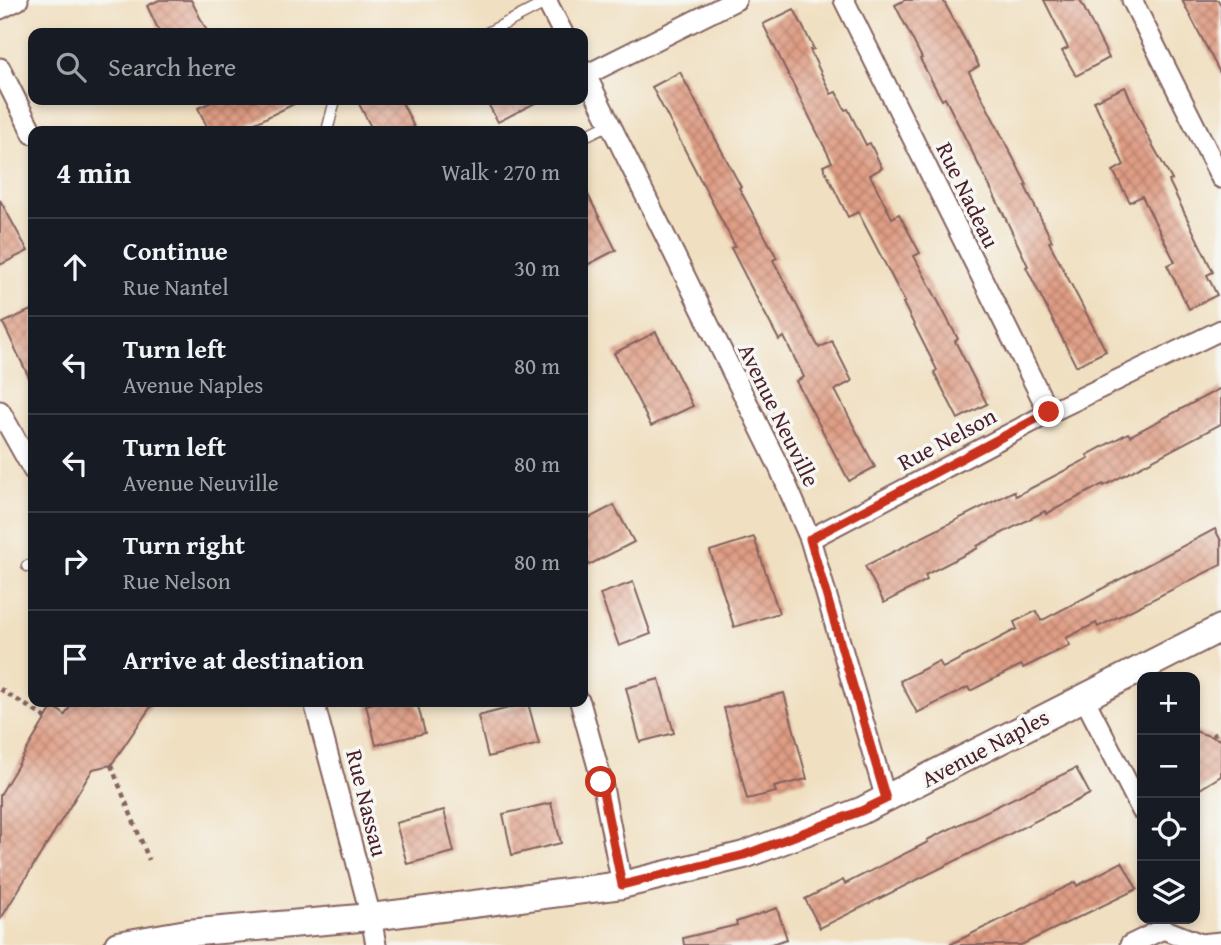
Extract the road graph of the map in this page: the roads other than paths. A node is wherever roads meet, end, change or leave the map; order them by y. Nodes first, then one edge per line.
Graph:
1 (18, 0) edge
2 (736, 0) edge
3 (844, 0) edge
4 (1132, 0) edge
5 (546, 1) edge
6 (0, 9) edge
7 (496, 28) edge
8 (561, 28) edge
9 (0, 68) edge
10 (588, 70) edge
11 (588, 80) edge
12 (334, 105) edge
13 (610, 124) junction
14 (29, 126) edge
15 (328, 126) edge
16 (588, 135) edge
17 (1221, 178) edge
18 (1221, 330) edge
19 (0, 411) edge
20 (1049, 412) junction
21 (28, 461) edge
22 (810, 539) junction
23 (1221, 628) edge
24 (1083, 696) junction
25 (315, 707) edge
26 (581, 707) edge
27 (886, 799) junction
28 (1137, 801) edge
29 (622, 885) junction
30 (371, 917) junction
31 (1168, 924) edge
32 (1221, 942) edge
33 (118, 945) edge
34 (376, 945) edge
35 (1130, 945) edge

1 - 6 street
2 - 10 street
3 - 20 street, Rue Nadeau
4 - 17 street
5 - 7 lane
5 - 8 street
9 - 14 street
11 - 13 street, Avenue Neuville
12 - 15 lane
13 - 16 lane
13 - 22 street, Avenue Neuville
18 - 20 street, Rue Nelson
19 - 21 street
20 - 22 street, Rue Nelson
22 - 27 street, Avenue Neuville
23 - 24 street, Avenue Naples
24 - 27 street, Avenue Naples
24 - 28 street
25 - 30 street, Rue Nassau
26 - 29 street
27 - 29 street, Avenue Naples
29 - 30 street, Avenue Naples
30 - 33 street, Avenue Naples
30 - 34 street
31 - 32 street
31 - 35 street

